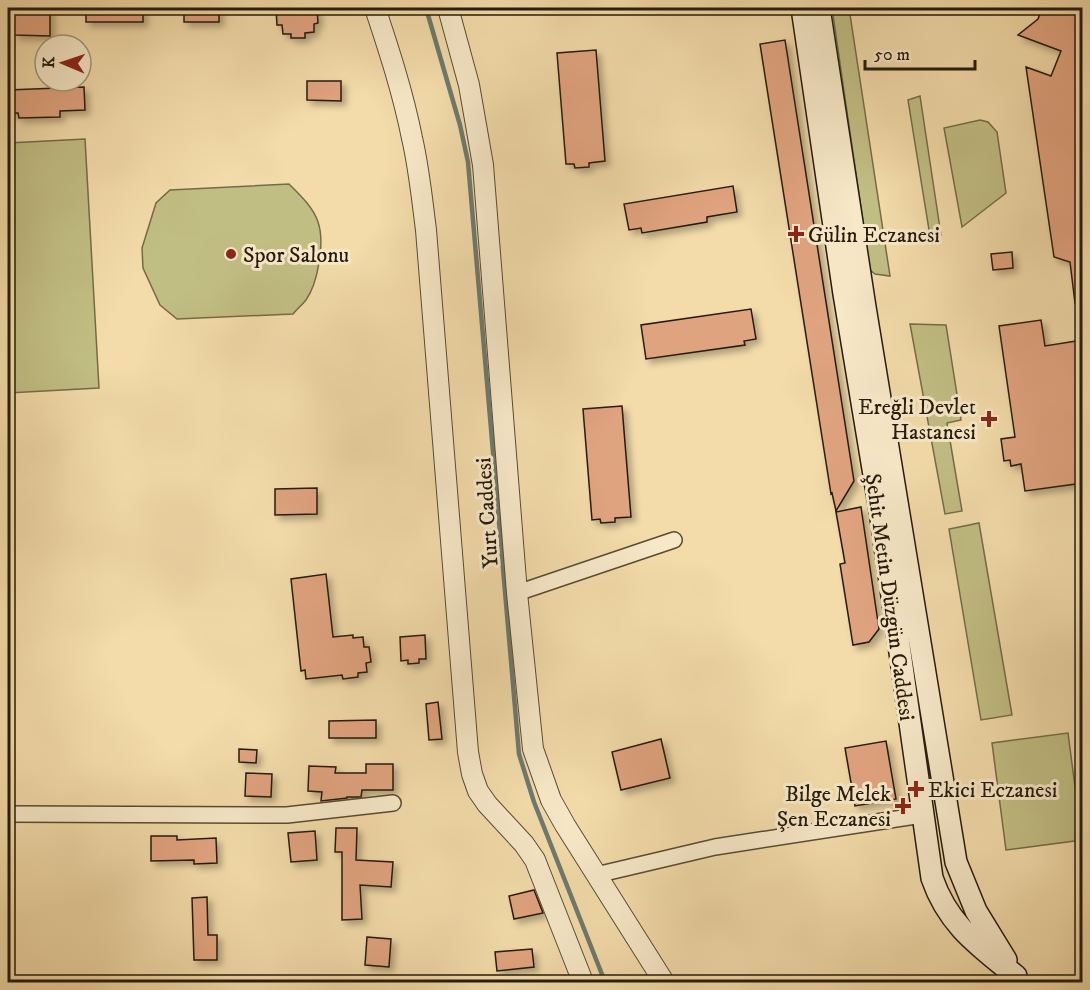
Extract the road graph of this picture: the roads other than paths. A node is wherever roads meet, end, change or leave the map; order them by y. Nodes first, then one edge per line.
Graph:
1 (375, 8) edge
2 (448, 8) edge
3 (802, 8) edge
4 (819, 8) edge
5 (674, 540) dead end
6 (517, 593) junction
7 (393, 803) dead end
8 (8, 814) edge
9 (922, 815) junction
10 (596, 875) junction
11 (1020, 979) edge
12 (583, 982) edge
13 (664, 982) edge

1 - 12 street, Yurt Caddesi
2 - 6 street, Yurt Caddesi
3 - 9 main road, Şehit Metin Düzgün Caddesi
4 - 11 main road, Şehit Metin Düzgün Caddesi
5 - 6 street
6 - 10 street, Yurt Caddesi
7 - 8 street
9 - 10 street
9 - 11 main road, Şehit Metin Düzgün Caddesi
10 - 13 street, Yurt Caddesi

